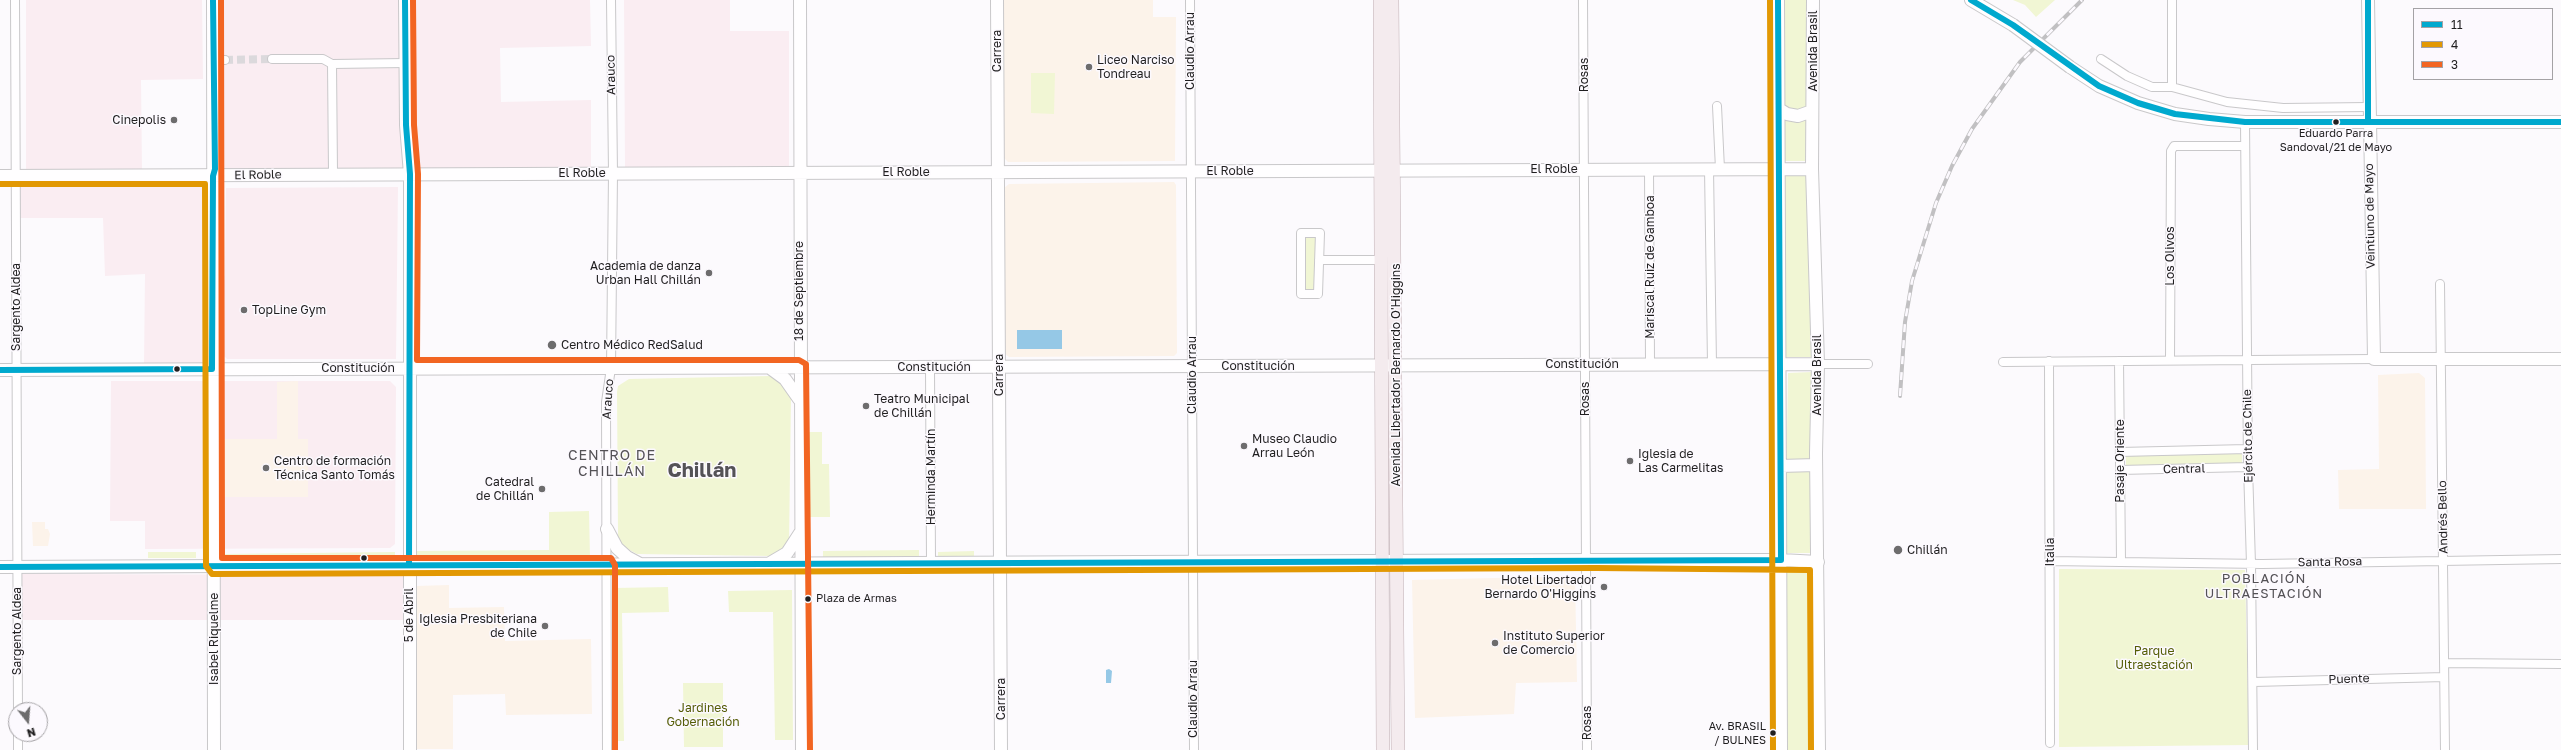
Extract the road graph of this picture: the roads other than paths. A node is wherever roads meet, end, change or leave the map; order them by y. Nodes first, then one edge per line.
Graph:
1 (15, 0) edge
2 (213, 0) edge
3 (405, 0) edge
4 (611, 0) edge
5 (800, 0) edge
6 (997, 0) edge
7 (1190, 0) edge
8 (1380, 0) edge
9 (1392, 0) edge
10 (1583, 0) edge
11 (1778, 0) edge
12 (1813, 0) edge
13 (1971, 0) edge
14 (2172, 0) edge
15 (2368, 0) edge
16 (272, 59) tunnel mouth
17 (2101, 59) dead end
18 (406, 62) junction
19 (332, 64) junction
20 (2172, 87) junction
21 (1716, 106) dead end
22 (2368, 107) junction
23 (1779, 109) junction
24 (1812, 111) junction
25 (2368, 121) junction
26 (2245, 122) junction
27 (2561, 122) edge
28 (2245, 146) junction
29 (1584, 169) junction
30 (1649, 169) junction
31 (1715, 169) junction
32 (1779, 169) junction
33 (1812, 169) junction
34 (1388, 170) junction
35 (1191, 171) junction
36 (799, 172) junction
37 (998, 172) junction
38 (333, 173) junction
39 (613, 173) junction
40 (410, 174) junction
41 (0, 176) edge
42 (16, 176) junction
43 (213, 176) junction
44 (1319, 260) junction
45 (1382, 260) junction
46 (2440, 284) dead end
47 (2374, 359) junction
48 (2441, 359) junction
49 (2561, 359) edge
50 (2170, 360) junction
51 (2247, 360) junction
52 (2119, 361) junction
53 (2003, 362) dead end
54 (2049, 362) junction
55 (1585, 364) junction
56 (1650, 364) junction
57 (1712, 364) junction
58 (1780, 364) junction
59 (1818, 364) junction
60 (1868, 364) dead end
61 (1389, 365) junction
62 (1192, 366) junction
63 (930, 367) junction
64 (999, 367) junction
65 (410, 368) junction
66 (611, 368) junction
67 (769, 368) junction
68 (799, 368) junction
69 (212, 369) junction
70 (0, 370) edge
71 (16, 370) junction
72 (800, 401) junction
73 (2248, 449) junction
74 (2120, 452) junction
75 (1816, 465) junction
76 (1780, 466) junction
77 (2248, 467) junction
78 (2120, 470) junction
79 (607, 529) junction
80 (801, 532) junction
81 (2561, 559) edge
82 (1586, 560) junction
83 (1781, 560) junction
84 (2443, 560) junction
85 (1382, 561) junction
86 (1397, 561) junction
87 (2121, 561) junction
88 (1193, 562) junction
89 (1818, 562) junction
90 (2050, 562) junction
91 (931, 563) junction
92 (1000, 563) junction
93 (766, 564) junction
94 (801, 564) junction
95 (2251, 564) junction
96 (409, 565) junction
97 (607, 565) junction
98 (641, 565) junction
99 (214, 566) junction
100 (0, 567) edge
101 (17, 567) junction
102 (2444, 663) junction
103 (2561, 664) edge
104 (2444, 677) junction
105 (2254, 682) junction
106 (18, 702) edge
107 (2050, 742) dead end
108 (214, 750) edge
109 (410, 750) edge
110 (607, 750) edge
111 (802, 750) edge
112 (1001, 750) edge
113 (1194, 750) edge
114 (1383, 750) edge
115 (1398, 750) edge
116 (1587, 750) edge
117 (1781, 750) edge
118 (1819, 750) edge
119 (2253, 750) edge
120 (2445, 750) edge

1 - 42 street, Sargento Aldea
2 - 43 main road, Isabel Riquelme
3 - 18 main road, 5 de Abril
4 - 39 street, Arauco
5 - 36 main road, 18 de Septiembre
6 - 37 main road, Carrera
7 - 35 street, Claudio Arrau
8 - 34 main road, Avenida Libertador Bernardo O'Higgins
9 - 34 main road, Avenida Libertador Bernardo O'Higgins
10 - 29 street, Rosas
11 - 23 main road
12 - 24 main road, Avenida Brasil
13 - 26 main road, bridge
14 - 20 street
15 - 22 main road, Veintiuno de Mayo
16 - 19 street
17 - 20 street
18 - 19 street
18 - 40 main road, 5 de Abril
19 - 38 street
20 - 22 street
21 - 31 street
22 - 25 main road, Veintiuno de Mayo
23 - 24 main road
23 - 32 main road
24 - 33 main road, Avenida Brasil
25 - 26 main road
25 - 27 main road
25 - 47 main road, Veintiuno de Mayo
26 - 28 street, Ejército de Chile
28 - 50 street, Los Olivos
28 - 51 street, Ejército de Chile
29 - 30 main road, El Roble
29 - 34 main road, El Roble
29 - 55 street, Rosas
30 - 31 main road, El Roble
30 - 56 street, Mariscal Ruiz de Gamboa
31 - 32 main road, El Roble
31 - 57 street
32 - 33 main road, El Roble
32 - 58 main road
33 - 59 main road, Avenida Brasil
34 - 35 main road, El Roble
34 - 45 main road, Avenida Libertador Bernardo O'Higgins
34 - 61 main road, Avenida Libertador Bernardo O'Higgins
35 - 37 main road, El Roble
35 - 62 street, Claudio Arrau
36 - 37 main road, El Roble
36 - 39 main road, El Roble
36 - 68 main road, 18 de Septiembre
37 - 64 main road, Carrera
38 - 40 main road, El Roble
38 - 43 main road, El Roble
39 - 40 main road, El Roble
39 - 66 street, Arauco
40 - 65 main road, 5 de Abril
41 - 42 main road, El Roble
42 - 43 main road, El Roble
42 - 71 street, Sargento Aldea
43 - 69 main road, Isabel Riquelme
44 - 44 street
44 - 45 street
45 - 61 main road, Avenida Libertador Bernardo O'Higgins
46 - 48 street, Andrés Bello
47 - 48 main road
47 - 51 street
48 - 49 main road
48 - 84 street, Andrés Bello
50 - 51 street
50 - 52 street
51 - 73 street, Ejército de Chile
52 - 54 street
52 - 74 street, Pasaje Oriente
53 - 54 street
54 - 90 street, Italia
55 - 56 main road, Constitución
55 - 61 main road, Constitución
55 - 82 street, Rosas
56 - 57 main road, Constitución
57 - 58 main road, Constitución
58 - 59 main road, Constitución
58 - 76 main road
59 - 60 street, Constitución
59 - 75 main road, Avenida Brasil
61 - 62 main road, Constitución
61 - 85 main road, Avenida Libertador Bernardo O'Higgins
61 - 86 main road, Avenida Libertador Bernardo O'Higgins
62 - 64 main road, Constitución
62 - 88 street, Claudio Arrau
63 - 64 main road, Constitución
63 - 68 main road, Constitución
63 - 91 street, Herminda Martín
64 - 92 main road, Carrera
65 - 66 main road, Constitución
65 - 69 main road, Constitución
65 - 96 main road, 5 de Abril
66 - 67 main road, Constitución
66 - 79 street, Arauco
67 - 68 main road, Constitución
67 - 72 main road
68 - 72 main road, 18 de Septiembre
69 - 71 main road, Constitución
69 - 99 main road, Isabel Riquelme
70 - 71 main road, Constitución
71 - 101 street, Sargento Aldea
72 - 80 main road, 18 de Septiembre
73 - 74 street, Central
73 - 77 street, Ejército de Chile
74 - 78 street, Pasaje Oriente
75 - 76 main road
75 - 89 main road, Avenida Brasil
76 - 83 main road
77 - 78 street, Central
77 - 95 street, Ejército de Chile
78 - 87 street, Pasaje Oriente
79 - 97 street, Arauco
79 - 98 main road
80 - 93 main road
80 - 94 main road, 18 de Septiembre
81 - 84 street, Santa Rosa
82 - 83 main road
82 - 86 main road
82 - 116 street, Rosas
83 - 89 main road
83 - 117 main road
84 - 95 street, Santa Rosa
84 - 102 street, Andrés Bello
85 - 86 main road
85 - 88 main road
85 - 114 main road, Avenida Libertador Bernardo O'Higgins
86 - 115 main road, Avenida Libertador Bernardo O'Higgins
87 - 90 street, Santa Rosa
87 - 95 street, Santa Rosa
88 - 92 main road
88 - 113 street, Claudio Arrau
89 - 118 main road, Avenida Brasil
90 - 107 street, Italia
91 - 92 main road
91 - 94 main road
92 - 112 main road, Carrera
93 - 94 main road
93 - 98 main road
94 - 111 main road, 18 de Septiembre
95 - 105 street, Ejército de Chile
96 - 97 main road
96 - 99 main road
96 - 109 main road, 5 de Abril
97 - 98 main road
97 - 110 street, Arauco
99 - 101 main road
99 - 108 main road, Isabel Riquelme
100 - 101 main road
101 - 106 street, Sargento Aldea
102 - 103 street
102 - 104 street, Andrés Bello
104 - 105 street, Puente
104 - 120 street, Andrés Bello
105 - 119 street, Ejército de Chile

